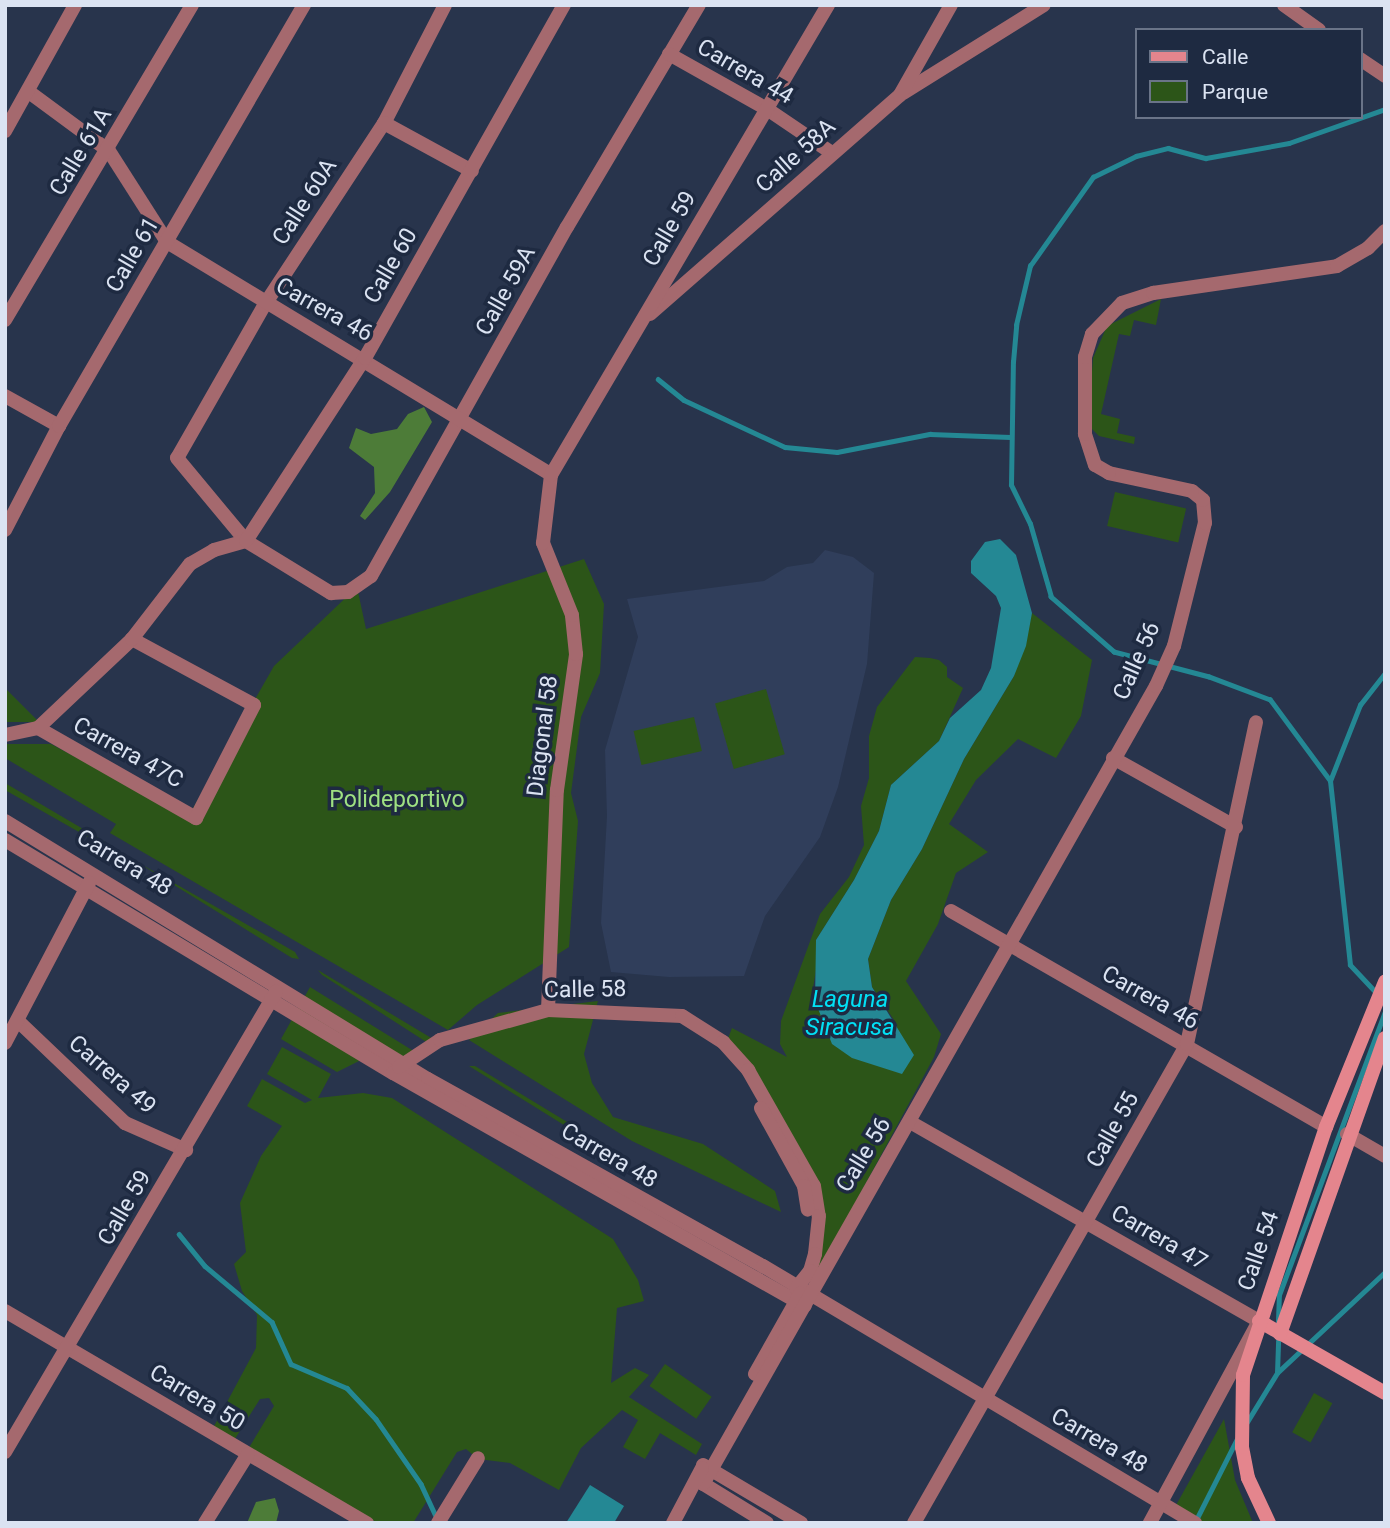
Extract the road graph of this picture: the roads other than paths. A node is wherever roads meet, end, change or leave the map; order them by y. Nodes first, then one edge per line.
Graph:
1 (75, 5) edge
2 (192, 5) edge
3 (304, 5) edge
4 (445, 5) edge
5 (564, 5) edge
6 (699, 5) edge
7 (828, 5) edge
8 (951, 5) edge
9 (1014, 5) edge
10 (1044, 5) edge
11 (1284, 5) edge
12 (1029, 13) junction
13 (1316, 28) edge
14 (669, 54) junction
15 (1362, 60) edge
16 (1385, 76) edge
17 (29, 92) junction
18 (900, 95) junction
19 (767, 109) junction
20 (384, 123) junction
21 (5, 131) edge
22 (109, 151) junction
23 (832, 153) junction
24 (472, 171) junction
25 (1385, 231) edge
26 (167, 242) junction
27 (265, 304) junction
28 (644, 318) junction
29 (5, 320) edge
30 (365, 358) junction
31 (5, 396) edge
32 (461, 419) junction
33 (59, 426) junction
34 (551, 475) junction
35 (5, 530) edge
36 (246, 541) junction
37 (132, 639) junction
38 (1256, 722) dead end
39 (38, 729) junction
40 (5, 735) edge
41 (1113, 758) junction
42 (5, 821) edge
43 (1236, 827) junction
44 (5, 840) edge
45 (95, 872) junction
46 (86, 889) junction
47 (951, 911) dead end
48 (1006, 944) junction
49 (1385, 982) edge
50 (280, 985) junction
51 (272, 999) junction
52 (548, 1010) junction
53 (18, 1021) junction
54 (1385, 1038) edge
55 (5, 1043) edge
56 (1187, 1044) junction
57 (398, 1068) junction
58 (910, 1122) junction
59 (1326, 1127) junction
60 (1347, 1134) junction
61 (186, 1150) junction
62 (1385, 1156) edge
63 (1087, 1223) junction
64 (801, 1293) junction
65 (5, 1311) edge
66 (1259, 1321) junction
67 (1280, 1334) junction
68 (69, 1349) junction
69 (1385, 1393) edge
70 (985, 1400) junction
71 (5, 1452) edge
72 (248, 1454) junction
73 (478, 1458) dead end
74 (707, 1467) junction
75 (699, 1482) junction
76 (1161, 1504) junction
77 (205, 1523) edge
78 (367, 1523) edge
79 (438, 1523) edge
80 (673, 1523) edge
81 (767, 1523) edge
82 (801, 1523) edge
83 (914, 1523) edge
84 (1150, 1523) edge
85 (1195, 1523) edge
86 (1269, 1523) edge

1 - 17 street
2 - 22 street, Calle 61A
3 - 26 street, Calle 61
4 - 20 street, Calle 60A
5 - 24 street, Calle 60
6 - 14 street, Calle 59A
7 - 19 street, Calle 59
8 - 18 street, Calle 58A
9 - 12 street
10 - 12 street
11 - 13 street
12 - 18 street
14 - 19 street, Carrera 44
14 - 32 street, Calle 59A
15 - 16 street
17 - 21 street
17 - 22 street
18 - 23 street, Calle 58A
19 - 23 street, Carrera 44
19 - 28 street, Calle 59
20 - 24 street
20 - 27 street, Calle 60A
22 - 26 street, Carrera 46
22 - 29 street, Calle 61A
23 - 28 street, Calle 58A
24 - 30 street, Calle 60
25 - 41 street, Calle 56
26 - 27 street, Carrera 46
26 - 33 street, Calle 61
27 - 30 street, Carrera 46
27 - 36 street, Calle 60A
28 - 34 street, Calle 59
30 - 32 street, Carrera 46
30 - 36 street, Calle 60
31 - 33 street
32 - 34 street, Carrera 46
32 - 36 street, Calle 59A
33 - 35 street, Calle 61
34 - 52 street, Diagonal 58
36 - 37 street
37 - 39 street
37 - 39 street, Carrera 47C
38 - 43 street, Calle 55
39 - 40 street
41 - 43 street
41 - 48 street, Calle 56
42 - 45 street, Carrera 48
43 - 56 street, Calle 55
44 - 46 street, Carrera 48
45 - 46 street
45 - 50 street, Carrera 48
46 - 51 street, Carrera 48
46 - 53 street
47 - 48 street, Carrera 46
48 - 56 street, Carrera 46
48 - 58 street, Calle 56
49 - 59 main road, Calle 54
50 - 51 street, Calle 59
50 - 57 street, Carrera 48
51 - 57 street, Carrera 48
51 - 61 street, Calle 59
52 - 57 street, Calle 58
52 - 64 street, Calle 58
53 - 55 street
53 - 61 street, Carrera 49
54 - 60 main road, Calle 54
56 - 59 street, Carrera 46
56 - 63 street, Calle 55
57 - 64 street, Carrera 48
58 - 63 street, Carrera 47
58 - 64 street, Calle 56
59 - 66 main road, Calle 54
60 - 62 street
60 - 67 main road, Calle 54
61 - 68 street, Calle 59
63 - 66 street, Carrera 47
63 - 70 street, Calle 55
64 - 70 street, Carrera 48
64 - 74 street, Calle 56
65 - 68 street, Carrera 50
66 - 67 main road, Carrera 47
66 - 76 street, Calle 54
66 - 86 main road
67 - 69 main road, Carrera 47
68 - 71 street, Calle 59
68 - 72 street, Carrera 50
70 - 76 street, Carrera 48
70 - 83 street, Calle 55
72 - 77 street
72 - 78 street, Carrera 50
73 - 79 street
74 - 75 street, Calle 56
74 - 82 street
75 - 80 street, Calle 56
75 - 81 street
76 - 84 street, Calle 54
76 - 85 street, Carrera 48

